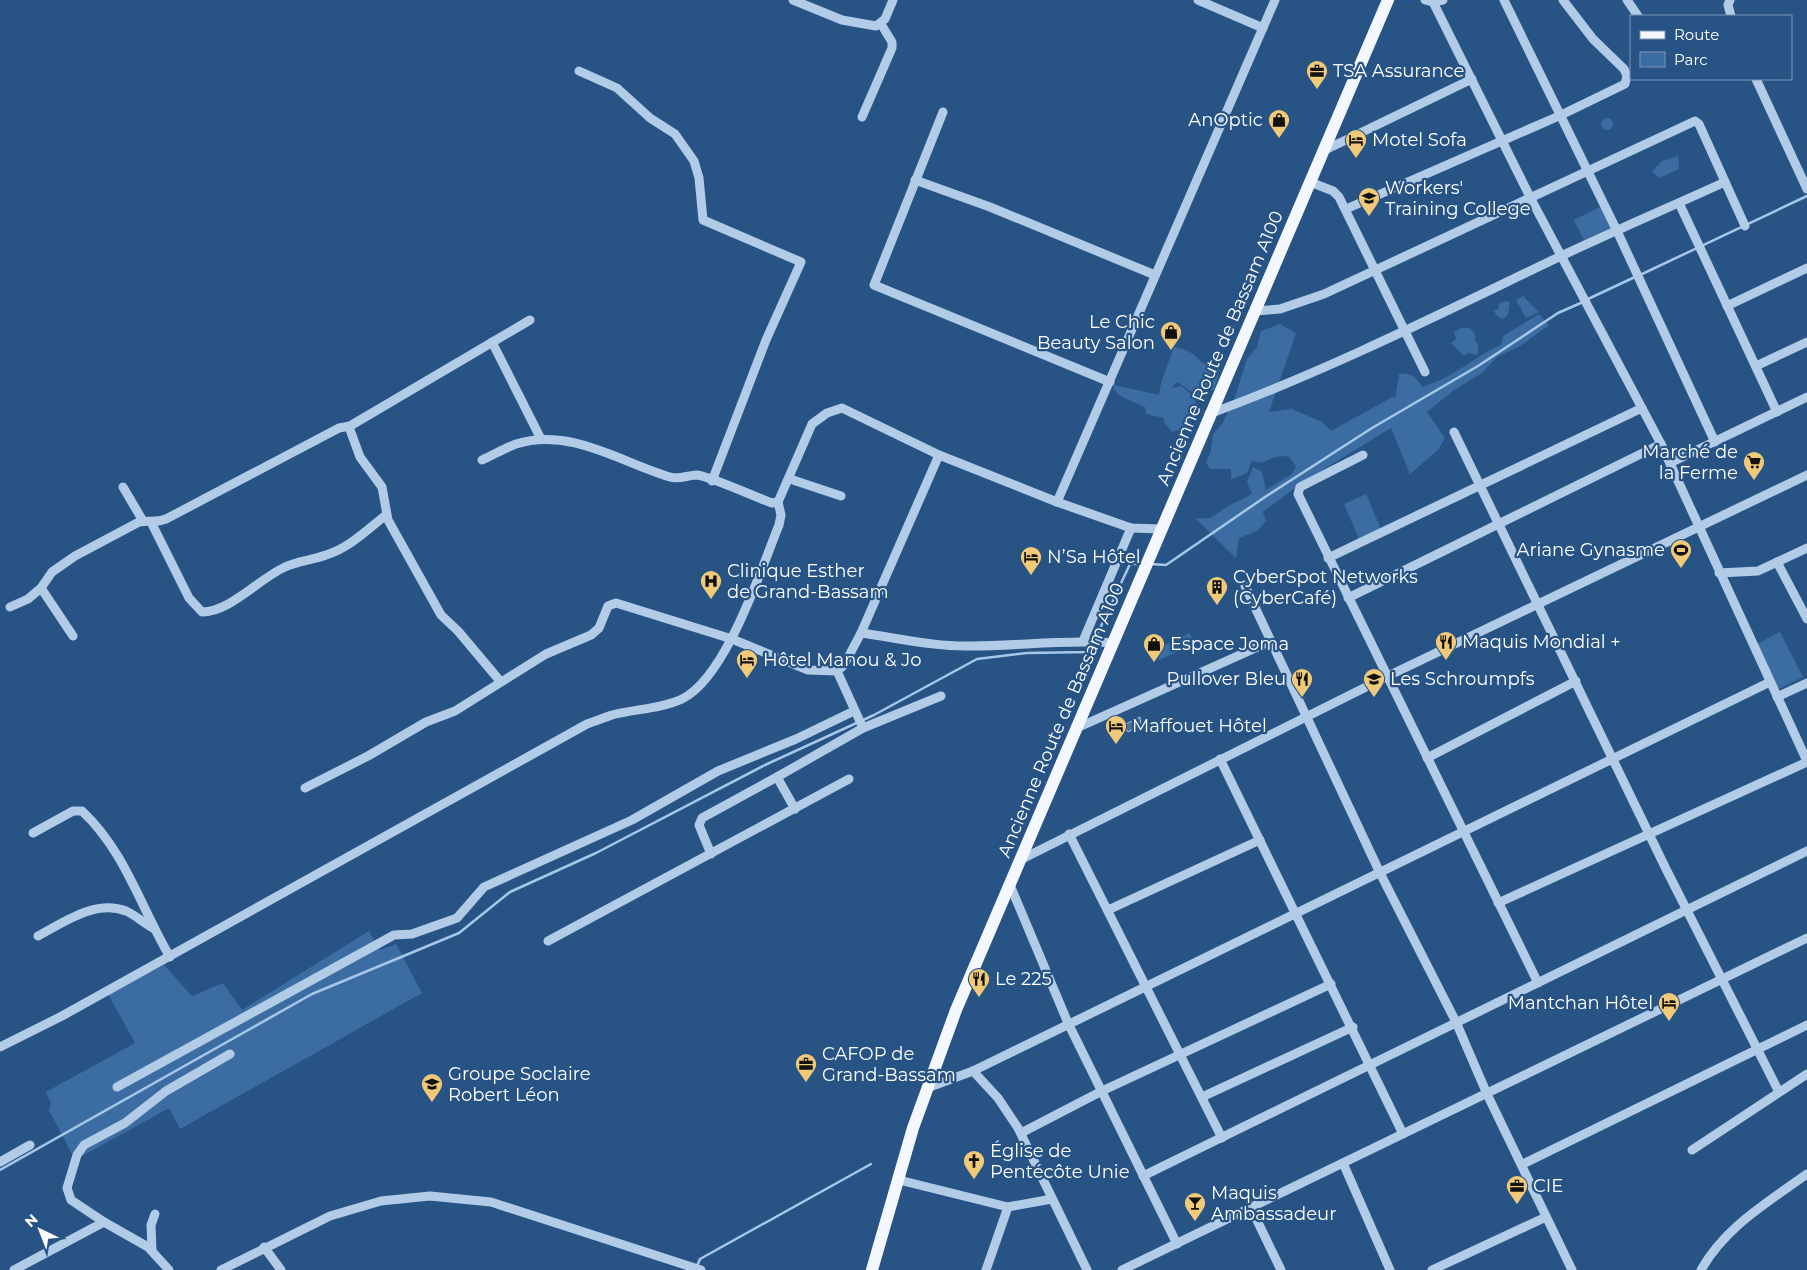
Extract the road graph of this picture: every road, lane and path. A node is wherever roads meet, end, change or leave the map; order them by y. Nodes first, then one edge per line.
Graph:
1 (793, 0) edge
2 (893, 0) edge
3 (1198, 0) edge
4 (1275, 0) edge
5 (1388, 0) edge
6 (1443, 0) edge
7 (1504, 0) edge
8 (1563, 0) edge
9 (1627, 0) edge
10 (1730, 0) edge
11 (1429, 1) edge
12 (1637, 15) edge
13 (1731, 15) edge
14 (881, 24) junction
15 (1263, 28) junction
16 (579, 71) dead end
17 (1472, 80) junction
18 (1756, 80) edge
19 (943, 112) dead end
20 (1559, 116) junction
21 (862, 118) dead end
22 (1503, 141) junction
23 (1324, 151) junction
24 (1587, 173) junction
25 (915, 180) junction
26 (1310, 182) junction
27 (1725, 182) junction
28 (1807, 189) edge
29 (1531, 199) junction
30 (1679, 203) junction
31 (1346, 209) junction
32 (1745, 226) dead end
33 (1617, 231) junction
34 (1562, 255) junction
35 (1807, 268) edge
36 (1376, 271) junction
37 (1155, 275) junction
38 (1727, 306) junction
39 (1255, 311) junction
40 (530, 320) dead end
41 (1404, 331) junction
42 (492, 342) junction
43 (1806, 346) edge
44 (1756, 366) junction
45 (1425, 372) dead end
46 (1110, 382) junction
47 (1807, 397) edge
48 (1642, 408) junction
49 (1777, 412) junction
50 (1209, 414) junction
51 (348, 427) junction
52 (1454, 432) dead end
53 (541, 440) junction
54 (1715, 442) junction
55 (1661, 444) junction
56 (939, 455) junction
57 (1363, 455) dead end
58 (482, 460) dead end
59 (1670, 463) junction
60 (1807, 475) edge
61 (790, 479) junction
62 (712, 481) junction
63 (123, 487) dead end
64 (1480, 487) junction
65 (841, 496) dead end
66 (778, 502) junction
67 (1058, 502) junction
68 (386, 515) junction
69 (147, 521) junction
70 (1498, 522) junction
71 (1131, 528) junction
72 (1698, 528) junction
73 (1161, 529) junction
74 (1807, 548) edge
75 (1328, 558) junction
76 (1777, 562) junction
77 (1719, 574) junction
78 (1245, 586) dead end
79 (41, 588) junction
80 (1348, 598) junction
81 (1539, 605) junction
82 (10, 606) dead end
83 (1807, 620) edge
84 (861, 633) junction
85 (73, 636) dead end
86 (732, 639) junction
87 (1083, 641) junction
88 (1271, 641) junction
89 (1114, 644) junction
90 (837, 671) junction
91 (1388, 676) junction
92 (500, 681) junction
93 (1576, 681) junction
94 (1770, 682) junction
95 (1807, 683) edge
96 (941, 696) dead end
97 (1777, 698) junction
98 (854, 711) junction
99 (1306, 717) junction
100 (1079, 727) junction
101 (863, 728) junction
102 (1613, 757) junction
103 (1427, 758) junction
104 (1220, 759) junction
105 (1807, 761) edge
106 (777, 777) junction
107 (848, 779) dead end
108 (305, 788) dead end
109 (795, 809) junction
110 (1462, 832) junction
111 (33, 833) dead end
112 (1069, 834) junction
113 (1650, 835) junction
114 (1260, 840) junction
115 (1807, 851) edge
116 (712, 854) junction
117 (1022, 859) junction
118 (1380, 873) junction
119 (1010, 885) junction
120 (1498, 903) junction
121 (1108, 910) junction
122 (1687, 910) junction
123 (1294, 913) junction
124 (153, 928) junction
125 (38, 936) dead end
126 (1807, 938) edge
127 (548, 942) dead end
128 (170, 957) junction
129 (1721, 980) junction
130 (1538, 983) junction
131 (1330, 984) junction
132 (1145, 986) junction
133 (1456, 1022) junction
134 (1068, 1023) junction
135 (1807, 1025) edge
136 (1353, 1028) junction
137 (0, 1047) edge
138 (1757, 1050) junction
139 (230, 1054) dead end
140 (1180, 1056) junction
141 (1370, 1065) junction
142 (973, 1071) junction
143 (1807, 1074) edge
144 (117, 1087) dead end
145 (927, 1088) junction
146 (1102, 1092) junction
147 (1779, 1092) junction
148 (1487, 1094) junction
149 (1202, 1097) junction
150 (1021, 1133) junction
151 (1403, 1134) junction
152 (1222, 1138) junction
153 (30, 1145) dead end
154 (1692, 1150) dead end
155 (0, 1162) edge
156 (1343, 1163) junction
157 (1522, 1164) junction
158 (1807, 1174) edge
159 (1143, 1176) junction
160 (899, 1180) junction
161 (1052, 1199) junction
162 (1008, 1207) junction
163 (1251, 1208) junction
164 (155, 1214) dead end
165 (1546, 1217) junction
166 (104, 1222) junction
167 (1177, 1244) junction
168 (264, 1247) junction
169 (152, 1251) junction
170 (14, 1270) edge
171 (169, 1270) edge
172 (221, 1270) edge
173 (282, 1270) edge
174 (701, 1270) edge
175 (872, 1270) edge
176 (986, 1270) edge
177 (1087, 1270) edge
178 (1122, 1270) edge
179 (1281, 1270) edge
180 (1390, 1270) edge
181 (1432, 1270) edge
182 (1572, 1270) edge
183 (1701, 1270) edge

1 - 14 street
2 - 14 street
3 - 15 street
4 - 15 street
5 - 23 main road, Ancienne Route de Bassam A100
6 - 11 street
7 - 20 street
8 - 20 street
9 - 12 street
10 - 13 street
11 - 17 street
14 - 21 street
15 - 37 street
16 - 62 street
17 - 22 street
17 - 23 street
18 - 28 street
19 - 25 street
20 - 22 street
20 - 24 street
22 - 29 street
22 - 31 street
23 - 26 main road, Ancienne Route de Bassam A100
24 - 27 street
24 - 29 street
24 - 33 street
25 - 37 street
25 - 46 street
26 - 31 street
26 - 39 main road, Ancienne Route de Bassam A100
27 - 30 street
27 - 32 street
29 - 34 street
29 - 36 street
30 - 33 street
30 - 38 street
31 - 36 street
33 - 34 street
33 - 54 street
34 - 41 street
34 - 48 street
35 - 38 street
36 - 39 street
36 - 41 street
37 - 46 street
38 - 44 street
39 - 50 main road, Ancienne Route de Bassam A100
40 - 42 street
41 - 45 street
41 - 50 street
42 - 51 street
42 - 53 street
43 - 44 street
44 - 49 street
46 - 67 street
47 - 49 street
48 - 55 street
48 - 64 street
49 - 54 street
50 - 73 main road, Ancienne Route de Bassam A100
51 - 68 street
51 - 69 street
52 - 64 street
53 - 58 street
53 - 62 street
54 - 59 street
55 - 59 street
55 - 70 street
56 - 61 street
56 - 67 street
56 - 84 street
57 - 75 street
59 - 72 street
60 - 72 street
61 - 65 street
61 - 66 street
62 - 66 street
63 - 69 street
64 - 70 street
64 - 75 street
66 - 86 street
67 - 71 street
68 - 69 street
68 - 92 street
69 - 79 street
70 - 80 street
70 - 81 street
71 - 73 street
71 - 87 street
72 - 77 street
72 - 81 street
73 - 89 main road, Ancienne Route de Bassam A100
74 - 76 street
75 - 80 street
76 - 77 street
76 - 83 street
77 - 94 street
78 - 88 street
79 - 82 street
79 - 85 street
80 - 91 street
81 - 91 street
81 - 93 street
84 - 87 street
84 - 90 street
86 - 90 street
86 - 92 street
86 - 128 street
87 - 89 street
88 - 99 street
88 - 100 street
89 - 100 main road, Ancienne Route de Bassam A100
90 - 98 street
91 - 99 street
91 - 103 street
92 - 108 street
93 - 102 street
93 - 103 street
94 - 97 street
94 - 102 street
95 - 97 street
96 - 101 street
97 - 105 street
98 - 101 street
98 - 144 street
99 - 104 street
99 - 118 street
100 - 117 main road, Ancienne Route de Bassam A100
101 - 106 street
102 - 110 street
102 - 113 street
103 - 110 street
104 - 112 street
104 - 114 street
105 - 113 street
106 - 109 street
106 - 116 street
107 - 109 street
109 - 116 street
110 - 118 street
110 - 120 street
111 - 124 street
112 - 117 street
112 - 121 street
113 - 120 street
113 - 122 street
114 - 121 street
114 - 123 street
115 - 122 street
116 - 127 street
117 - 119 main road, Ancienne Route de Bassam A100
118 - 123 street
118 - 133 street
119 - 134 street
119 - 145 main road, Ancienne Route de Bassam A100
120 - 130 street
121 - 132 street
122 - 129 street
122 - 130 street
123 - 131 street
123 - 132 street
124 - 125 street
124 - 128 street
126 - 129 street
128 - 137 street
129 - 138 street
129 - 148 street
130 - 133 street
131 - 136 street
131 - 140 street
132 - 134 street
132 - 140 street
133 - 141 street
133 - 148 street
134 - 142 street
134 - 146 street
135 - 138 street
136 - 141 street
136 - 149 street
138 - 147 street
138 - 157 street
139 - 166 street
140 - 146 street
140 - 149 street
141 - 151 street
141 - 152 street
142 - 145 street
142 - 150 street
143 - 147 street
145 - 160 main road, Ancienne Route de Bassam A100
146 - 150 street
146 - 159 street
147 - 154 street
148 - 151 street
148 - 157 street
149 - 152 street
150 - 161 street
151 - 156 street
152 - 159 street
153 - 155 street
156 - 163 street
156 - 180 street
157 - 165 street
158 - 183 street
159 - 167 street
160 - 162 street
160 - 175 main road, Ancienne Route de Bassam A100
161 - 162 street
161 - 177 street
162 - 176 street
163 - 167 street
163 - 179 street
164 - 169 street
165 - 181 street
165 - 182 street
166 - 169 street
166 - 170 street
167 - 178 street
168 - 172 street
168 - 173 street
168 - 174 street
169 - 171 street

